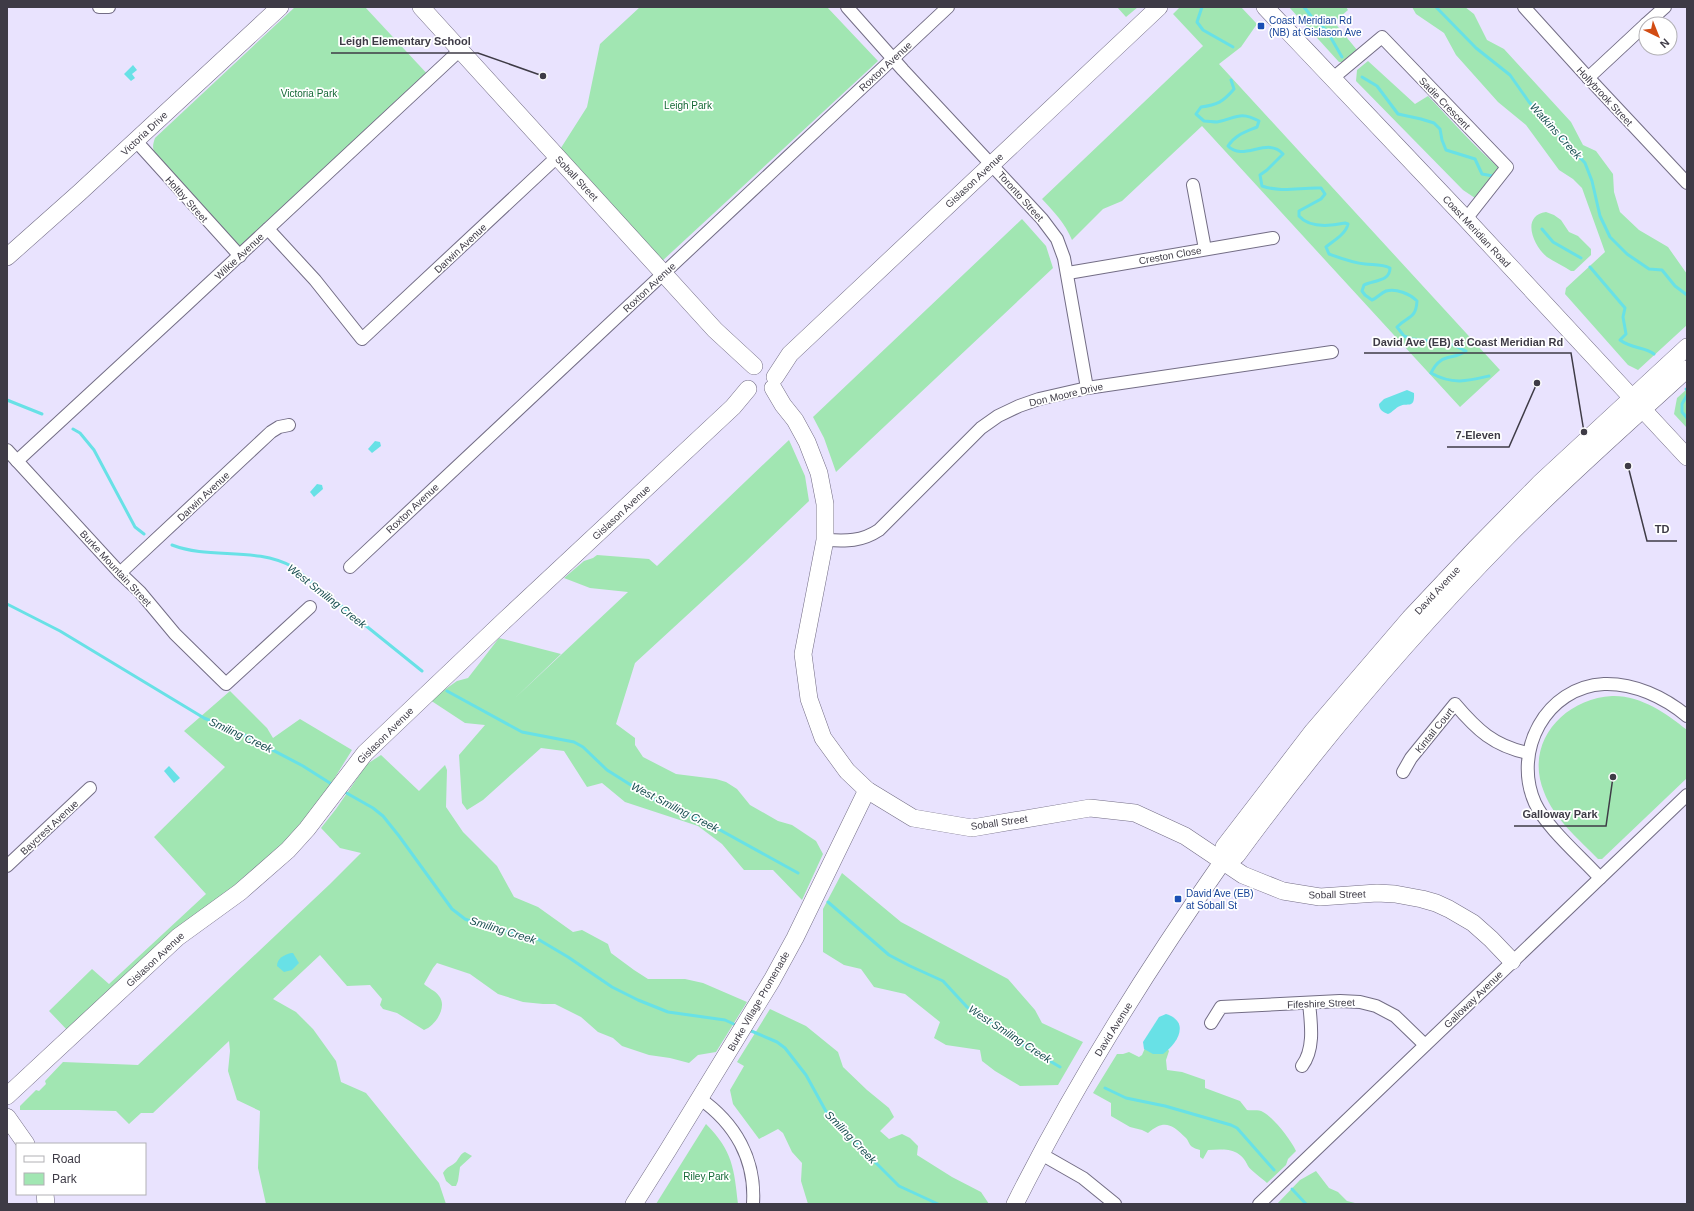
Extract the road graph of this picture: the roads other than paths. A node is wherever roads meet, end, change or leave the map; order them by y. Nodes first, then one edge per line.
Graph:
1 (99, 7) edge
2 (109, 7) edge
3 (280, 7) edge
4 (421, 7) edge
5 (847, 7) edge
6 (948, 7) edge
7 (1159, 7) edge
8 (1265, 7) edge
9 (1524, 7) edge
10 (1665, 7) edge
11 (1655, 16) edge
12 (1638, 31) edge
13 (460, 50) junction
14 (894, 57) junction
15 (1333, 78) junction
16 (1588, 78) junction
17 (136, 141) junction
18 (557, 157) junction
19 (991, 164) junction
20 (1687, 183) edge
21 (1193, 185) dead end
22 (1466, 219) junction
23 (268, 229) junction
24 (1273, 238) dead end
25 (1205, 249) junction
26 (240, 256) junction
27 (7, 257) edge
28 (664, 273) junction
29 (1068, 273) junction
30 (1687, 347) edge
31 (1332, 352) dead end
32 (1687, 369) edge
33 (760, 381) junction
34 (1087, 388) junction
35 (1638, 404) junction
36 (289, 426) dead end
37 (7, 450) edge
38 (1687, 457) edge
39 (16, 461) junction
40 (825, 540) junction
41 (350, 567) dead end
42 (120, 574) junction
43 (310, 607) dead end
44 (1687, 716) edge
45 (1528, 753) junction
46 (1403, 772) dead end
47 (90, 788) dead end
48 (867, 790) junction
49 (1687, 795) edge
50 (1223, 861) junction
51 (7, 866) edge
52 (1600, 878) junction
53 (1512, 961) junction
54 (1309, 1003) junction
55 (1211, 1023) dead end
56 (1425, 1045) junction
57 (1302, 1066) dead end
58 (7, 1096) edge
59 (699, 1098) junction
60 (7, 1117) edge
61 (25, 1143) edge
62 (1041, 1154) junction
63 (634, 1204) edge
64 (753, 1204) edge
65 (1015, 1204) edge
66 (1115, 1204) edge
67 (1259, 1204) edge

1 - 2 street
3 - 17 street, Victoria Drive
4 - 13 street, Soball Street
5 - 14 street, Toronto Street
6 - 14 street, Roxton Avenue
7 - 19 street, Gislason Avenue
8 - 15 street, Coast Meridian Road
9 - 16 street, Hollybrook Street
10 - 11 street
12 - 16 street
13 - 18 street, Soball Street
13 - 23 street, Wilkie Avenue
14 - 19 street, Toronto Street
14 - 28 street, Roxton Avenue
15 - 22 street, Coast Meridian Road
15 - 22 street, Sadie Crescent
16 - 20 street, Hollybrook Street
17 - 26 street, Holtby Street
17 - 27 street, Victoria Drive
18 - 23 street, Darwin Avenue
18 - 28 street, Soball Street
19 - 29 street, Toronto Street
19 - 33 street, Gislason Avenue
21 - 25 street
22 - 35 street, Coast Meridian Road
23 - 26 street, Wilkie Avenue
24 - 25 street, Creston Close
25 - 29 street, Creston Close
26 - 39 street, Wilkie Avenue
28 - 33 street, Soball Street
28 - 41 street, Roxton Avenue
29 - 34 street, Toronto Street
30 - 35 street, David Avenue
31 - 34 street, Don Moore Drive
32 - 35 street, David Avenue
33 - 40 street, Soball Street
33 - 58 street, Gislason Avenue
34 - 40 street, Don Moore Drive
35 - 38 street, Coast Meridian Road
35 - 50 street, David Avenue
36 - 42 street, Darwin Avenue
37 - 39 street, Burke Mountain Street
39 - 42 street, Burke Mountain Street
40 - 48 street, Soball Street
42 - 43 street, Burke Mountain Street
44 - 45 street
45 - 46 street, Kintail Court
45 - 52 street
47 - 51 street, Baycrest Avenue
48 - 50 street, Soball Street
48 - 59 street, Burke Village Promenade
49 - 52 street, Galloway Avenue
50 - 53 street, Soball Street
50 - 62 street, David Avenue
52 - 53 street, Galloway Avenue
53 - 56 street, Galloway Avenue
54 - 55 street, Fifeshire Street
54 - 56 street, Fifeshire Street
54 - 57 street
56 - 67 street, Galloway Avenue
59 - 63 street, Burke Village Promenade
59 - 64 street
60 - 61 street
62 - 65 street, David Avenue
62 - 66 street

